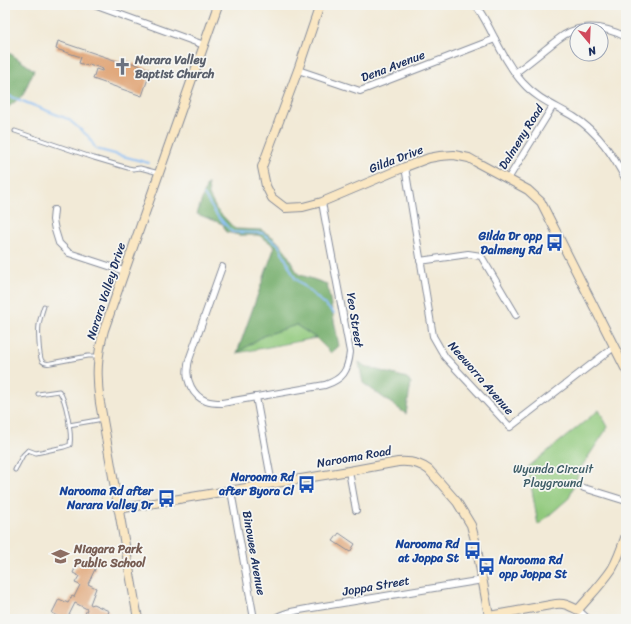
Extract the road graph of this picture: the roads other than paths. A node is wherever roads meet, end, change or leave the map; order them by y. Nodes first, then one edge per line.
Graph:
1 (94, 5) edge
2 (218, 5) edge
3 (320, 5) edge
4 (475, 5) edge
5 (626, 36) edge
6 (495, 39) junction
7 (204, 45) junction
8 (298, 70) junction
9 (515, 73) junction
10 (553, 106) junction
11 (15, 131) dead end
12 (405, 167) junction
13 (159, 173) junction
14 (508, 179) junction
15 (626, 180) edge
16 (322, 202) junction
17 (54, 210) dead end
18 (420, 261) junction
19 (222, 267) dead end
20 (124, 271) junction
21 (44, 306) dead end
22 (516, 315) dead end
23 (614, 347) junction
24 (98, 356) junction
25 (626, 370) edge
26 (38, 394) dead end
27 (256, 397) junction
28 (103, 419) junction
29 (69, 425) junction
30 (15, 470) dead end
31 (349, 471) junction
32 (272, 484) junction
33 (584, 488) dead end
34 (231, 491) junction
35 (626, 501) edge
36 (118, 509) junction
37 (356, 510) dead end
38 (626, 535) edge
39 (623, 552) edge
40 (483, 580) junction
41 (578, 610) junction
42 (288, 613) junction
43 (489, 617) edge
44 (138, 619) edge
45 (254, 619) edge
46 (274, 619) edge
47 (294, 619) edge
48 (588, 619) edge

1 - 7 street
2 - 7 street, Narara Valley Drive
3 - 8 street, Gilda Drive
4 - 6 street
5 - 9 street
6 - 8 street, Dena Avenue
6 - 9 street
7 - 13 street, Narara Valley Drive
8 - 16 street, Gilda Drive
9 - 10 street
10 - 14 street, Dalmeny Road
10 - 15 street
11 - 13 lane
12 - 14 street, Gilda Drive
12 - 16 street, Gilda Drive
12 - 18 street, Neeworra Avenue
13 - 20 street, Narara Valley Drive
14 - 23 street, Gilda Drive
16 - 27 street, Yeo Street
17 - 20 street
18 - 22 street
18 - 23 street, Neeworra Avenue
19 - 27 street, Yeo Street
20 - 24 street, Narara Valley Drive
21 - 24 lane
23 - 25 street, Gilda Drive
24 - 28 street, Narara Valley Drive
26 - 29 lane
27 - 32 street
28 - 29 lane
28 - 36 street, Narara Valley Drive
29 - 30 lane
31 - 32 street, Narooma Road
31 - 37 street
31 - 40 street, Narooma Road
32 - 34 street, Narooma Road
33 - 35 street
34 - 36 street, Narooma Road
34 - 45 street, Binowee Avenue
36 - 44 street, Narara Valley Drive
38 - 39 street
39 - 41 street
40 - 42 street, Joppa Street
40 - 43 street, Narooma Road
41 - 43 street
41 - 48 street
42 - 46 street, Joppa Street
42 - 47 street

